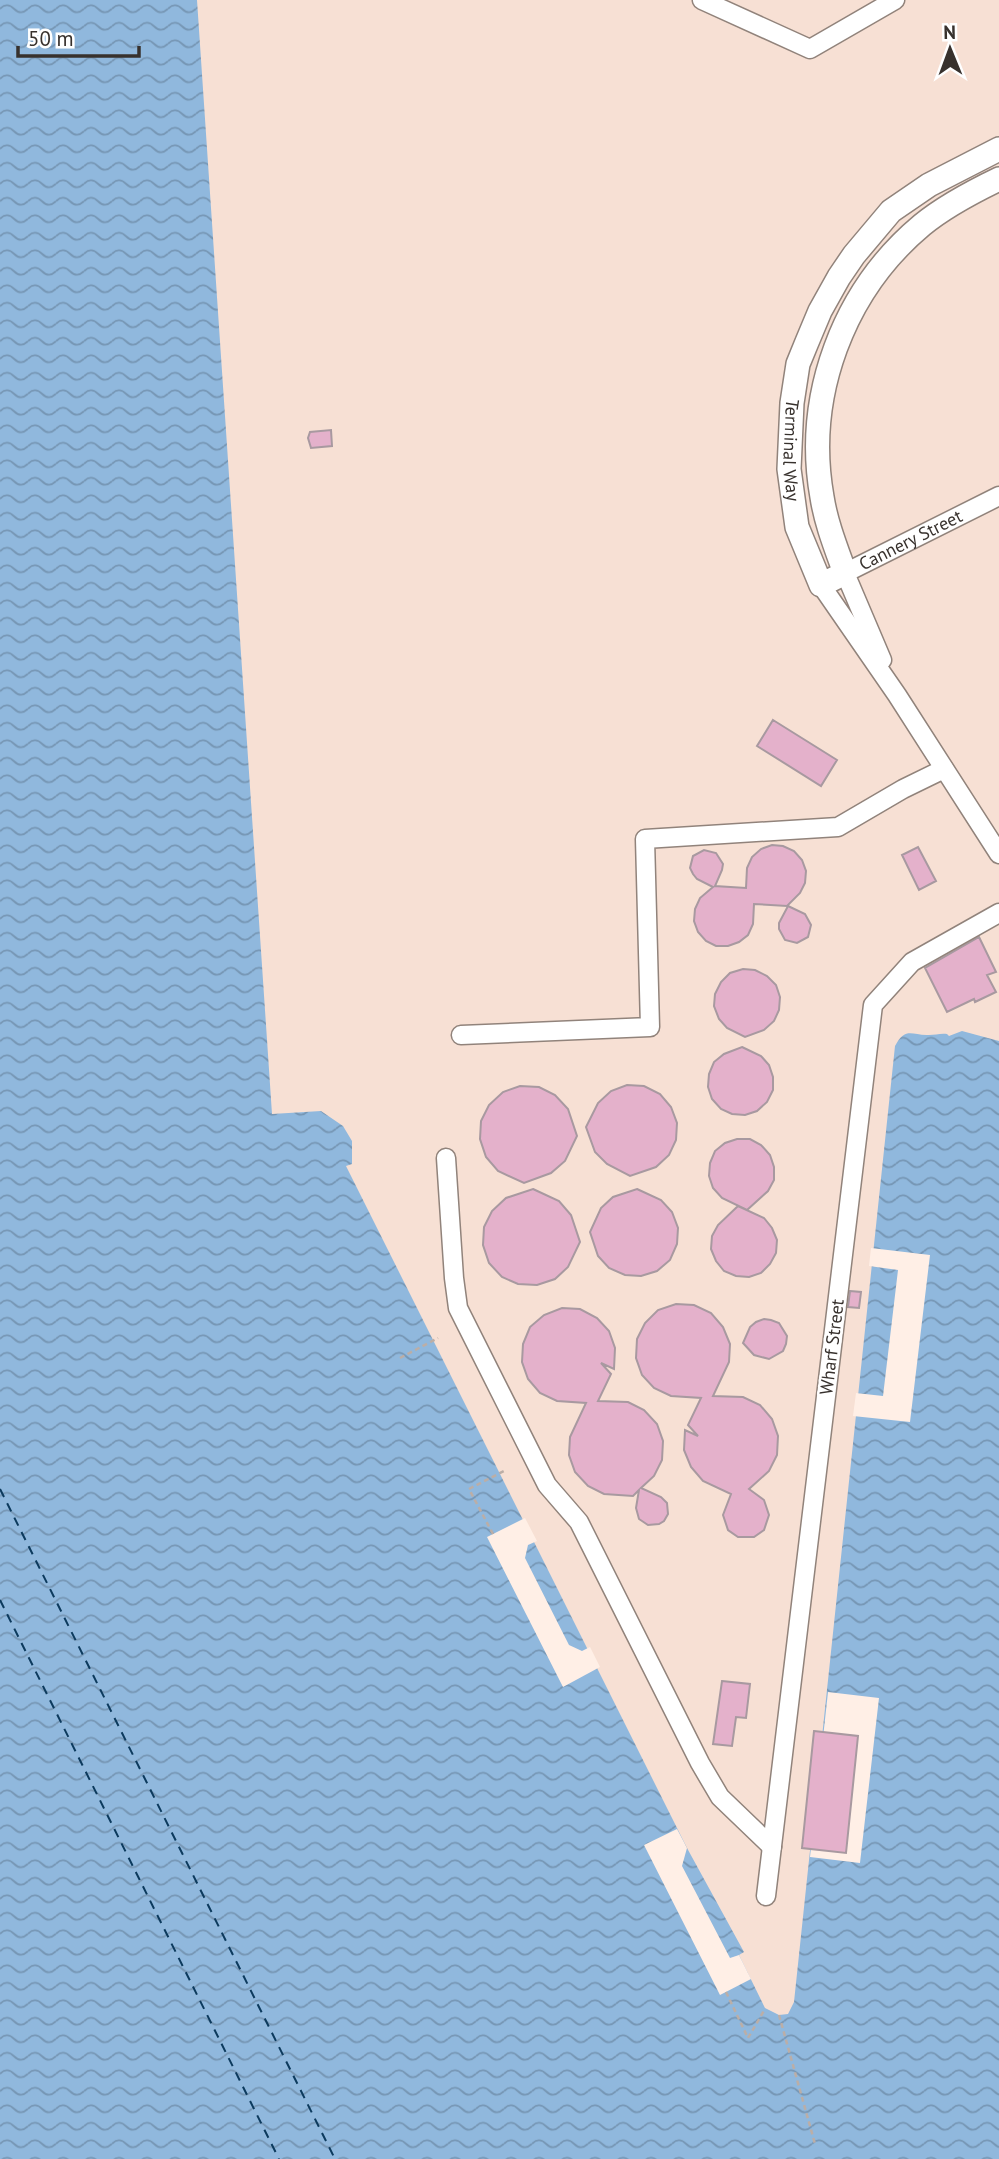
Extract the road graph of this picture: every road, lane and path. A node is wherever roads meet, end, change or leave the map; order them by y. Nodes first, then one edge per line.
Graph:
1 (702, 0) edge
2 (895, 0) edge
3 (999, 149) edge
4 (999, 179) edge
5 (999, 496) edge
6 (845, 573) junction
7 (821, 585) junction
8 (897, 695) junction
9 (944, 769) junction
10 (999, 854) edge
11 (999, 912) edge
12 (461, 1035) dead end
13 (446, 1158) dead end
14 (438, 1338) dead end
15 (400, 1358) dead end
16 (504, 1471) dead end
17 (493, 1534) dead end
18 (772, 1847) junction
19 (766, 1896) dead end
20 (726, 1992) dead end
21 (765, 2008) dead end
22 (779, 2015) dead end
23 (815, 2144) dead end

1 - 2 street
3 - 7 main road, Terminal Way
4 - 6 main road, Terminal Way
5 - 6 street, Cannery Street
6 - 7 main road, Cannery Street
6 - 8 street
7 - 8 street
8 - 9 street
9 - 10 street
9 - 12 street
11 - 18 street, Wharf Street
13 - 18 street
14 - 15 path
16 - 17 path
18 - 19 street, Wharf Street
20 - 21 path
22 - 23 path

